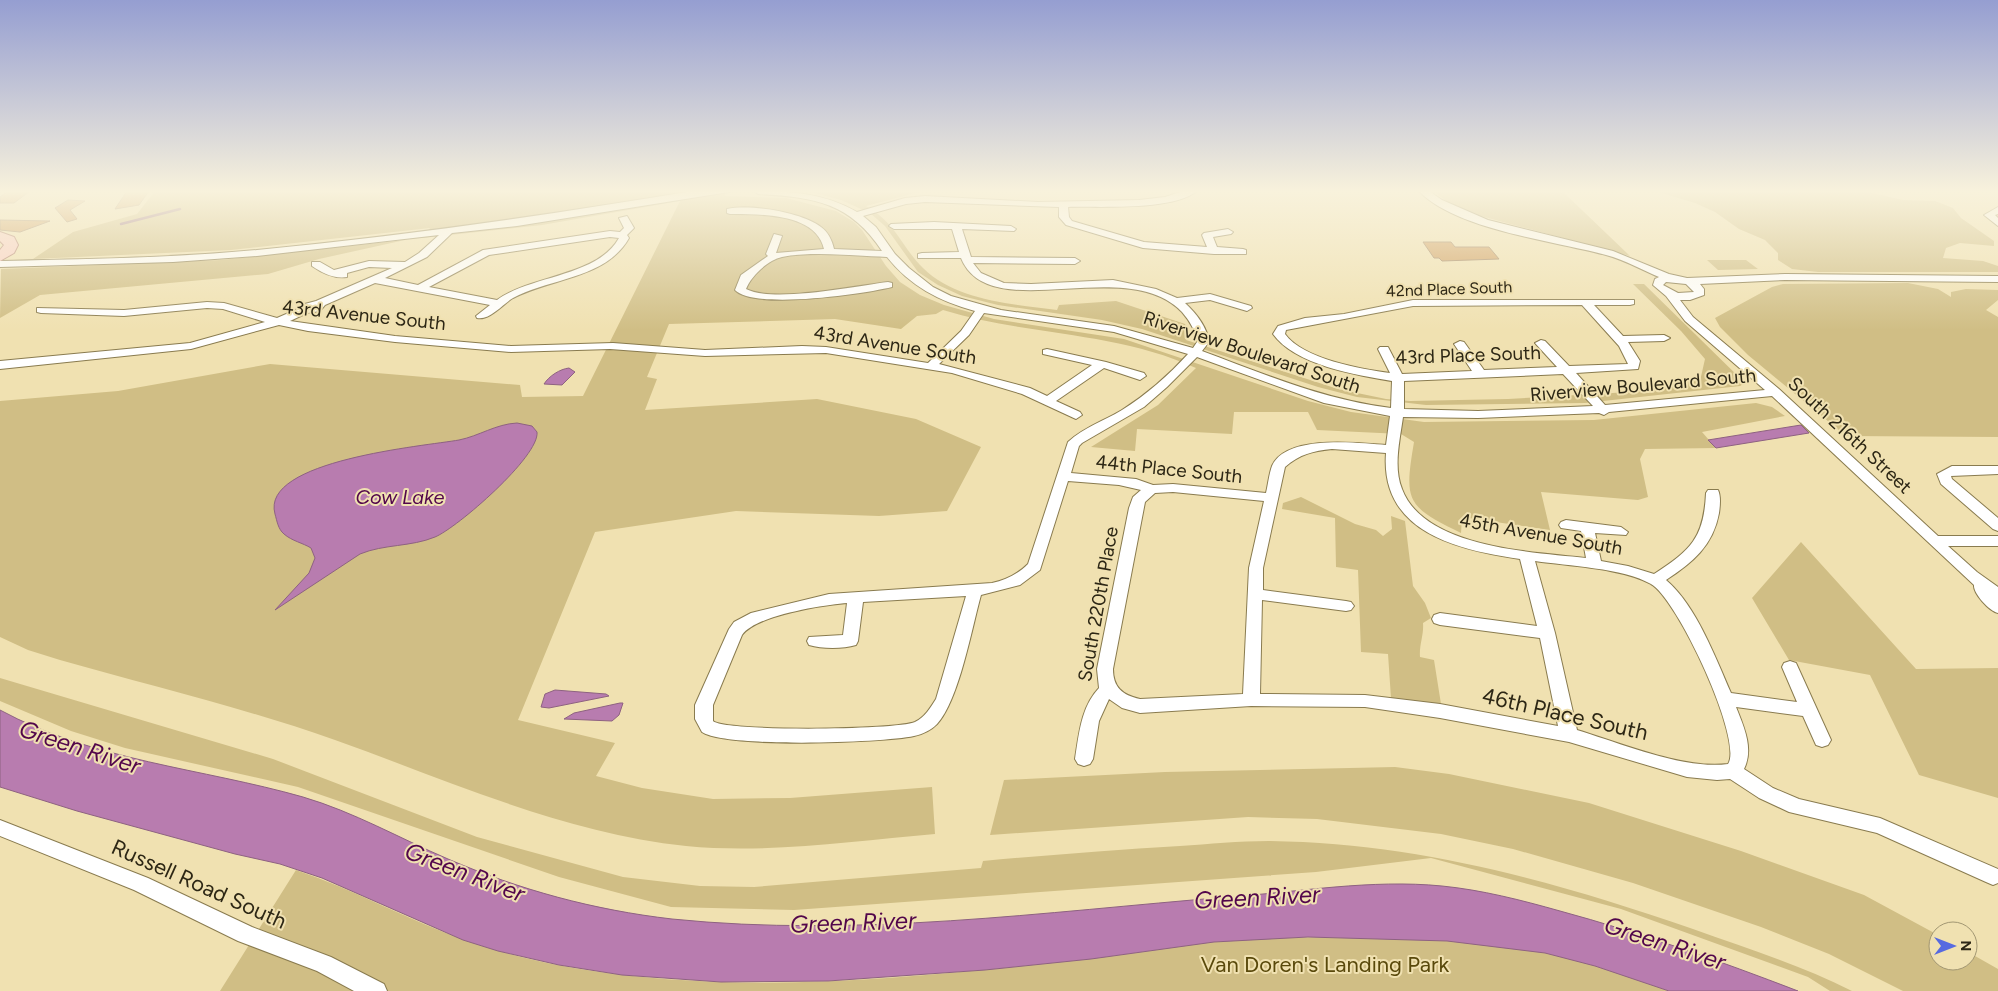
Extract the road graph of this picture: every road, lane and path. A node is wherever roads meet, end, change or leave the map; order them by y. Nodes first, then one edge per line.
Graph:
1 (3, 237) edge
2 (391, 237) edge
3 (443, 237) edge
4 (588, 237) edge
5 (623, 237) edge
6 (777, 237) edge
7 (823, 237) edge
8 (879, 237) edge
9 (960, 237) edge
10 (1114, 237) edge
11 (1208, 237) edge
12 (1547, 237) edge
13 (1214, 251) junction
14 (833, 252) junction
15 (889, 252) junction
16 (1243, 252) dead end
17 (1602, 252) junction
18 (922, 256) dead end
19 (773, 257) junction
20 (0, 258) edge
21 (968, 258) junction
22 (1075, 262) dead end
23 (0, 264) edge
24 (316, 264) dead end
25 (407, 265) junction
26 (334, 273) junction
27 (351, 277) dead end
28 (376, 279) junction
29 (1673, 279) junction
30 (1998, 279) edge
31 (1737, 280) junction
32 (1659, 281) junction
33 (1685, 281) junction
34 (888, 285) dead end
35 (421, 287) junction
36 (1696, 293) junction
37 (1670, 294) junction
38 (749, 296) joint
39 (1176, 301) junction
40 (1585, 302) junction
41 (1630, 302) dead end
42 (498, 303) junction
43 (1248, 308) dead end
44 (982, 309) junction
45 (41, 310) dead end
46 (481, 316) dead end
47 (278, 322) junction
48 (1699, 327) junction
49 (1280, 337) joint
50 (1664, 338) dead end
51 (1618, 339) junction
52 (1541, 343) dead end
53 (1460, 344) dead end
54 (1384, 349) dead end
55 (1048, 352) dead end
56 (1194, 353) junction
57 (1102, 364) junction
58 (0, 365) edge
59 (1636, 365) joint
60 (931, 366) junction
61 (1566, 371) junction
62 (1480, 374) junction
63 (1140, 376) dead end
64 (1397, 378) junction
65 (1775, 392) junction
66 (1048, 401) junction
67 (1604, 411) junction
68 (1396, 412) junction
69 (1076, 415) dead end
70 (1392, 449) junction
71 (1998, 470) edge
72 (1063, 477) junction
73 (1151, 489) junction
74 (1713, 493) dead end
75 (1272, 498) junction
76 (1566, 525) dead end
77 (1998, 526) edge
78 (1587, 528) junction
79 (1622, 532) dead end
80 (1998, 540) edge
81 (1935, 541) junction
82 (1526, 555) junction
83 (1595, 565) junction
84 (1972, 576) junction
85 (1656, 580) junction
86 (975, 590) junction
87 (1255, 594) junction
88 (1998, 595) edge
89 (856, 596) junction
90 (1346, 606) dead end
91 (1998, 608) edge
92 (1440, 619) dead end
93 (1547, 633) junction
94 (814, 640) dead end
95 (1790, 667) dead end
96 (1108, 689) junction
97 (1724, 699) junction
98 (1251, 700) junction
99 (1809, 710) junction
100 (1569, 735) junction
101 (1822, 740) dead end
102 (1084, 759) dead end
103 (1733, 771) junction
104 (0, 828) edge
105 (1993, 876) dead end
106 (376, 991) edge

1 - 20 main road
2 - 23 street
3 - 25 street
4 - 35 street
5 - 42 street
6 - 19 street
7 - 14 street
8 - 15 street, Riverview Boulevard South
9 - 21 street
10 - 13 street
11 - 13 street
12 - 17 street
13 - 16 street
14 - 15 street
14 - 19 street
15 - 44 street, Riverview Boulevard South
17 - 29 street
17 - 32 street
18 - 21 street
19 - 38 street
21 - 22 street
21 - 39 street
24 - 26 street
25 - 26 street
25 - 28 street
26 - 27 street
28 - 35 street
28 - 47 street
29 - 32 street
29 - 33 street
30 - 31 street
31 - 33 street
31 - 36 street
32 - 37 street, South 216th Street
33 - 36 street
34 - 38 street
35 - 42 street
36 - 37 street
36 - 48 street, South 216th Street
37 - 48 street, South 216th Street
39 - 43 street
39 - 56 street
40 - 41 street, 42nd Place South
40 - 49 street, 42nd Place South
40 - 51 street
42 - 46 street
44 - 56 street, Riverview Boulevard South
44 - 60 street
45 - 47 street
47 - 58 street, 43rd Avenue South
47 - 60 street, 43rd Avenue South
48 - 65 street, South 216th Street
49 - 64 street, 43rd Place South
50 - 51 street
51 - 59 street
52 - 61 street
53 - 62 street
54 - 64 street
55 - 57 street
56 - 68 street, Riverview Boulevard South
56 - 72 street
57 - 63 street
57 - 66 street
59 - 61 street, 43rd Place South
60 - 66 street, 43rd Avenue South
61 - 62 street, 43rd Place South
61 - 67 street
62 - 64 street, 43rd Place South
64 - 68 street
65 - 67 street, Riverview Boulevard South
65 - 81 street, South 216th Street
66 - 69 street, 43rd Avenue South
67 - 68 street, Riverview Boulevard South
68 - 70 street
70 - 75 street
70 - 82 street, 45th Avenue South
71 - 77 street
72 - 73 street, 44th Place South
72 - 86 street
73 - 75 street, 44th Place South
73 - 96 street, South 220th Place
74 - 85 street
75 - 87 street
76 - 78 street
78 - 79 street
78 - 83 street
80 - 81 street
81 - 84 street, South 216th Street
82 - 83 street, 45th Avenue South
82 - 93 street
83 - 85 street, 45th Avenue South
84 - 88 street, South 216th Street
84 - 91 street, South 216th Street
85 - 97 street
86 - 89 street
86 - 89 street
87 - 90 street
87 - 98 street
89 - 94 street
92 - 93 street
93 - 100 street
95 - 99 street
96 - 98 street, 46th Place South
96 - 102 street, South 220th Place
97 - 99 street
97 - 103 street
98 - 100 street, 46th Place South
99 - 101 street
100 - 103 street, 46th Place South
103 - 105 street
104 - 106 street, Russell Road South

